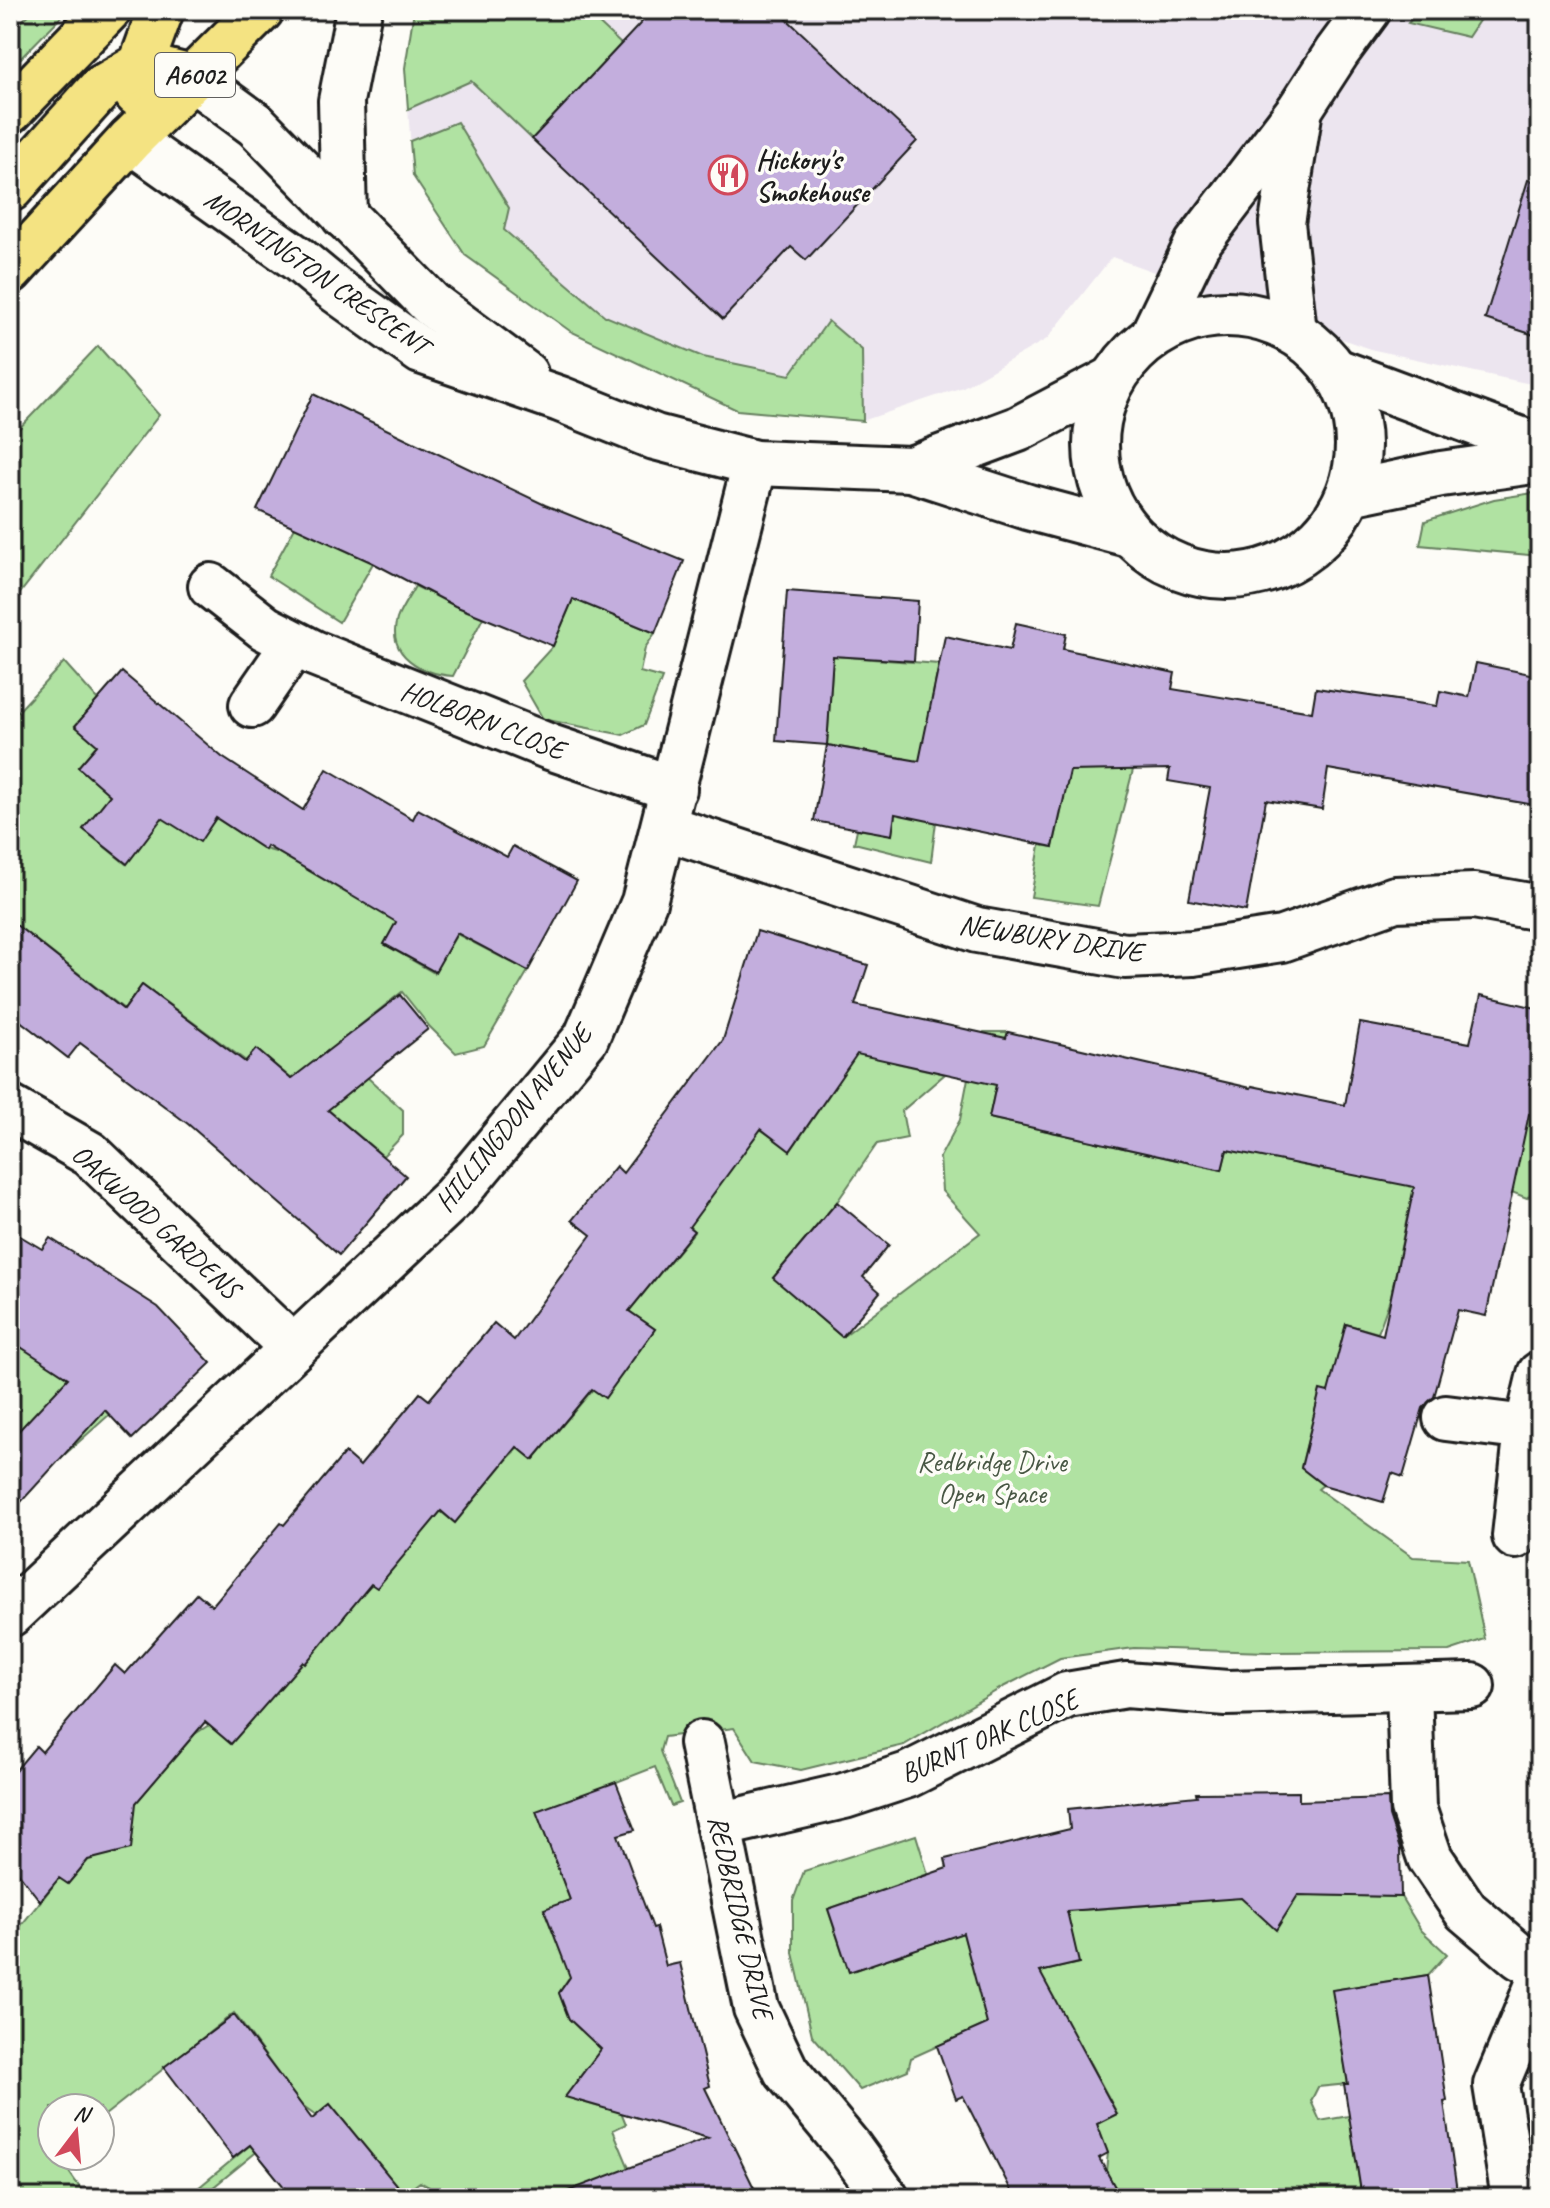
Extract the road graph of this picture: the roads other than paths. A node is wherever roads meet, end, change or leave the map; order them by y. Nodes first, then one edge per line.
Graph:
1 (108, 10) edge
2 (161, 10) edge
3 (261, 10) edge
4 (359, 10) edge
5 (1368, 10) edge
6 (141, 65) junction
7 (192, 78) junction
8 (1300, 109) junction
9 (10, 111) edge
10 (130, 140) junction
11 (10, 189) edge
12 (344, 216) junction
13 (10, 271) edge
14 (1294, 332) junction
15 (1152, 337) junction
16 (1336, 371) junction
17 (1113, 379) junction
18 (560, 399) junction
19 (1540, 447) edge
20 (1540, 460) edge
21 (755, 463) junction
22 (911, 469) junction
23 (1350, 493) junction
24 (1129, 534) junction
25 (211, 586) dead end
26 (294, 644) junction
27 (252, 705) dead end
28 (669, 808) junction
29 (1540, 908) edge
30 (10, 1108) edge
31 (293, 1348) junction
32 (1540, 1374) edge
33 (1446, 1418) dead end
34 (1527, 1428) junction
35 (1515, 1536) dead end
36 (10, 1614) edge
37 (1472, 1686) dead end
38 (1409, 1688) junction
39 (702, 1743) dead end
40 (719, 1825) junction
41 (1540, 1967) edge
42 (1540, 1980) edge
43 (886, 2198) edge
44 (1514, 2198) edge

1 - 9 main road
2 - 6 main road
3 - 7 main road, A6002
4 - 12 street
5 - 8 street
6 - 7 main road, A6002
6 - 10 main road
6 - 11 main road, A6002
7 - 10 main road, A6002
7 - 12 street, MORNINGTON CRESCENT
8 - 14 street
8 - 15 street
10 - 13 main road, A6002
10 - 18 street, MORNINGTON CRESCENT
12 - 18 street, MORNINGTON CRESCENT
14 - 15 street, MORNINGTON CRESCENT
14 - 16 street, MORNINGTON CRESCENT
15 - 17 street, MORNINGTON CRESCENT
16 - 19 street, MORNINGTON CRESCENT
16 - 23 street, MORNINGTON CRESCENT
17 - 22 street, MORNINGTON CRESCENT
17 - 24 street, MORNINGTON CRESCENT
18 - 21 street, MORNINGTON CRESCENT
20 - 23 street
21 - 22 street, MORNINGTON CRESCENT
21 - 28 street, HILLINGDON AVENUE
22 - 24 street, MORNINGTON CRESCENT
23 - 24 street, MORNINGTON CRESCENT
25 - 26 street, HOLBORN CLOSE
26 - 27 street
26 - 28 street, HOLBORN CLOSE
28 - 29 street, NEWBURY DRIVE
28 - 31 street, HILLINGDON AVENUE
30 - 31 street, OAKWOOD GARDENS
31 - 36 street, HILLINGDON AVENUE
32 - 34 street
33 - 34 street
34 - 35 street
37 - 38 street, BURNT OAK CLOSE
38 - 40 street, BURNT OAK CLOSE
38 - 41 street
39 - 40 street, REDBRIDGE DRIVE
40 - 43 street, REDBRIDGE DRIVE
42 - 44 street

